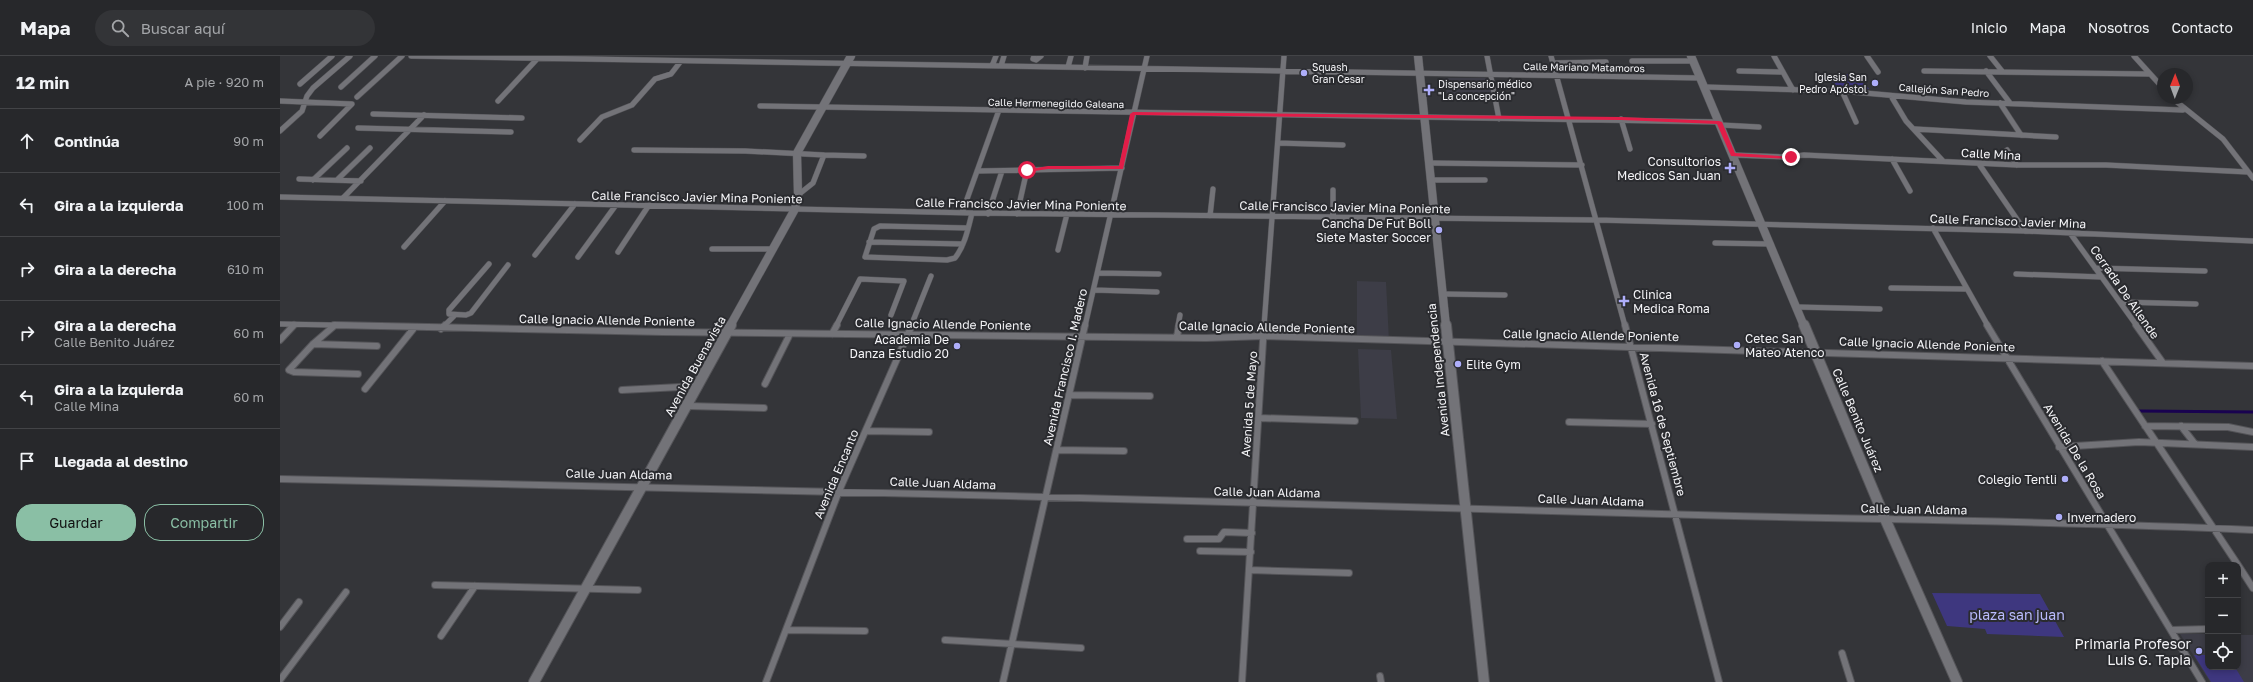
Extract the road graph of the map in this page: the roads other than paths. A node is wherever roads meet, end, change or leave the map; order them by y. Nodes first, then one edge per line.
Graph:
1 (332, 56) edge
2 (350, 56) edge
3 (374, 56) edge
4 (402, 56) edge
5 (411, 56) edge
6 (442, 56) edge
7 (726, 56) edge
8 (850, 56) edge
9 (1034, 56) edge
10 (1041, 56) edge
11 (1071, 56) edge
12 (1087, 56) edge
13 (1147, 56) edge
14 (1284, 56) edge
15 (1418, 56) edge
16 (1487, 56) edge
17 (1551, 56) edge
18 (1774, 56) edge
19 (1868, 56) edge
20 (1990, 56) edge
21 (2134, 56) edge
22 (512, 57) edge
23 (995, 57) edge
24 (1004, 57) edge
25 (538, 58) junction
26 (590, 58) edge
27 (636, 58) edge
28 (647, 58) edge
29 (1692, 58) edge
30 (681, 61) junction
31 (1632, 61) dead end
32 (721, 62) junction
33 (1606, 62) dead end
34 (1553, 63) junction
35 (846, 64) junction
36 (992, 66) junction
37 (1001, 66) junction
38 (1068, 67) junction
39 (1085, 68) junction
40 (1145, 68) junction
41 (1283, 71) junction
42 (1739, 71) dead end
43 (1924, 71) dead end
44 (1986, 71) junction
45 (2002, 71) junction
46 (1783, 72) junction
47 (1878, 72) dead end
48 (1420, 73) junction
49 (1490, 74) junction
50 (2150, 74) junction
51 (1558, 75) junction
52 (1701, 78) junction
53 (2157, 82) edge
54 (300, 84) dead end
55 (1704, 87) junction
56 (341, 88) dead end
57 (1793, 90) junction
58 (1842, 91) junction
59 (1891, 96) junction
60 (357, 97) dead end
61 (280, 101) edge
62 (498, 101) dead end
63 (286, 102) junction
64 (305, 102) junction
65 (2000, 103) junction
66 (2010, 103) junction
67 (2178, 104) edge
68 (760, 106) dead end
69 (280, 107) edge
70 (823, 107) junction
71 (999, 110) junction
72 (2183, 110) junction
73 (373, 114) dead end
74 (1133, 114) junction
75 (424, 115) junction
76 (1281, 115) junction
77 (1424, 117) junction
78 (522, 118) dead end
79 (1570, 118) junction
80 (1499, 119) junction
81 (1621, 119) junction
82 (1856, 122) dead end
83 (1720, 124) junction
84 (1759, 126) dead end
85 (358, 128) dead end
86 (1915, 129) junction
87 (410, 130) junction
88 (280, 131) edge
89 (510, 132) dead end
90 (2021, 135) junction
91 (320, 136) dead end
92 (2055, 139) dead end
93 (580, 140) dead end
94 (1278, 143) junction
95 (1343, 145) dead end
96 (347, 148) dead end
97 (370, 148) dead end
98 (1630, 149) dead end
99 (634, 150) dead end
100 (2007, 150) dead end
101 (797, 153) junction
102 (824, 155) junction
103 (1733, 155) junction
104 (864, 156) dead end
105 (1892, 159) junction
106 (1943, 161) junction
107 (1429, 163) junction
108 (1979, 164) junction
109 (1582, 165) junction
110 (2017, 166) junction
111 (1122, 168) junction
112 (1027, 170) junction
113 (977, 171) junction
114 (1002, 171) junction
115 (2248, 172) junction
116 (2253, 178) edge
117 (299, 179) dead end
118 (313, 180) junction
119 (337, 180) junction
120 (361, 180) junction
121 (1431, 180) junction
122 (1485, 180) dead end
123 (1213, 189) dead end
124 (1333, 190) dead end
125 (1910, 191) dead end
126 (798, 195) junction
127 (280, 197) edge
128 (344, 198) junction
129 (445, 201) junction
130 (575, 204) junction
131 (616, 205) junction
132 (649, 205) junction
133 (796, 209) junction
134 (962, 213) junction
135 (972, 214) junction
136 (988, 214) junction
137 (1017, 214) junction
138 (1067, 214) junction
139 (1112, 215) junction
140 (1210, 216) junction
141 (1271, 216) junction
142 (1333, 218) junction
143 (1436, 218) junction
144 (1597, 220) junction
145 (1762, 224) junction
146 (968, 228) junction
147 (1933, 228) junction
148 (2025, 231) junction
149 (2070, 233) junction
150 (869, 242) junction
151 (2253, 242) edge
152 (1715, 243) dead end
153 (963, 244) junction
154 (1771, 244) junction
155 (404, 247) dead end
156 (712, 248) dead end
157 (774, 250) junction
158 (1058, 250) dead end
159 (618, 252) dead end
160 (535, 255) dead end
161 (578, 257) dead end
162 (490, 264) dead end
163 (508, 265) dead end
164 (2094, 268) junction
165 (2205, 271) dead end
166 (1098, 272) junction
167 (1159, 274) dead end
168 (2016, 274) dead end
169 (930, 276) dead end
170 (2102, 277) junction
171 (1891, 288) dead end
172 (1966, 289) junction
173 (1094, 290) junction
174 (1157, 292) dead end
175 (1443, 294) junction
176 (1504, 295) dead end
177 (2120, 302) junction
178 (2196, 304) dead end
179 (1797, 307) junction
180 (1880, 309) dead end
181 (1180, 315) dead end
182 (454, 316) junction
183 (891, 316) dead end
184 (280, 324) edge
185 (294, 325) junction
186 (334, 326) junction
187 (414, 328) junction
188 (441, 329) junction
189 (728, 333) junction
190 (790, 334) junction
191 (832, 334) junction
192 (908, 335) junction
193 (1083, 336) junction
194 (1265, 336) junction
195 (281, 337) edge
196 (1177, 337) junction
197 (1448, 343) junction
198 (313, 344) junction
199 (378, 346) dead end
200 (1632, 347) junction
201 (1816, 351) junction
202 (2007, 357) junction
203 (2102, 361) junction
204 (2163, 364) junction
205 (2253, 366) edge
206 (358, 374) dead end
207 (765, 384) dead end
208 (699, 386) junction
209 (365, 389) dead end
210 (622, 390) dead end
211 (1069, 395) junction
212 (1150, 396) dead end
213 (688, 406) junction
214 (764, 408) dead end
215 (1259, 418) junction
216 (1355, 420) dead end
217 (1570, 422) dead end
218 (1652, 424) junction
219 (2145, 426) junction
220 (2181, 426) junction
221 (866, 430) junction
222 (929, 432) dead end
223 (2253, 432) edge
224 (2156, 443) junction
225 (2195, 444) junction
226 (2059, 447) junction
227 (2253, 447) edge
228 (1058, 450) junction
229 (1124, 451) dead end
230 (280, 479) edge
231 (644, 486) junction
232 (839, 491) junction
233 (1046, 497) junction
234 (1254, 503) junction
235 (1466, 508) junction
236 (1676, 514) junction
237 (1886, 521) junction
238 (2104, 522) junction
239 (2213, 528) junction
240 (2253, 530) edge
241 (1252, 532) junction
242 (1187, 539) dead end
243 (1200, 551) dead end
244 (1251, 552) junction
245 (2236, 562) edge
246 (1249, 570) junction
247 (2241, 570) edge
248 (1349, 573) dead end
249 (435, 585) dead end
250 (475, 586) junction
251 (2253, 588) edge
252 (587, 589) junction
253 (638, 590) dead end
254 (346, 592) dead end
255 (299, 602) dead end
256 (280, 627) edge
257 (2205, 629) edge
258 (786, 630) junction
259 (2172, 630) junction
260 (865, 631) dead end
261 (441, 636) dead end
262 (945, 640) dead end
263 (1012, 643) junction
264 (1081, 648) dead end
265 (1842, 653) dead end
266 (280, 680) edge
267 (534, 682) edge
268 (766, 682) edge
269 (1003, 682) edge
270 (1242, 682) edge
271 (1484, 682) edge
272 (1719, 682) edge
273 (1851, 682) edge
274 (1958, 682) edge
275 (2202, 682) edge

1 - 54 street
2 - 64 street
3 - 56 street
4 - 60 street
5 - 6 street, Calle Mariano Matamoros
6 - 22 street, Calle Mariano Matamoros
7 - 32 street
8 - 35 main road
9 - 10 street
11 - 38 street
12 - 39 street
13 - 40 street, Avenida Francisco I. Madero
14 - 41 street, Avenida 5 de Mayo
15 - 48 main road, Avenida Independencia
16 - 49 street
17 - 34 street, Avenida 16 de Septiembre
18 - 46 street
19 - 47 street
20 - 45 street
21 - 50 street
22 - 25 street, Calle Mariano Matamoros
23 - 24 street
23 - 36 street
24 - 37 street
25 - 26 street, Calle Mariano Matamoros
25 - 62 street
26 - 27 street, Calle Mariano Matamoros
27 - 28 street, Calle Mariano Matamoros
28 - 30 street, Calle Mariano Matamoros
29 - 31 street
29 - 52 main road, Calle Benito Juárez
30 - 32 street, Calle Mariano Matamoros
30 - 93 street
32 - 35 street, Calle Mariano Matamoros
33 - 34 street
34 - 51 street, Avenida 16 de Septiembre
35 - 36 street, Calle Mariano Matamoros
35 - 70 main road
36 - 37 street, Calle Mariano Matamoros
37 - 38 street, Calle Mariano Matamoros
38 - 39 street, Calle Mariano Matamoros
39 - 40 street, Calle Mariano Matamoros
40 - 41 street, Calle Mariano Matamoros
40 - 74 street, Avenida Francisco I. Madero
41 - 48 street, Calle Mariano Matamoros
41 - 76 street, Avenida 5 de Mayo
42 - 46 street
43 - 44 street
44 - 45 street
44 - 66 street
45 - 50 street
46 - 57 street
48 - 49 street, Calle Mariano Matamoros
48 - 77 main road, Avenida Independencia
49 - 51 street, Calle Mariano Matamoros
49 - 80 street
50 - 53 street
51 - 52 street, Calle Mariano Matamoros
51 - 79 street, Avenida 16 de Septiembre
52 - 55 main road, Calle Benito Juárez
55 - 57 street, Callejón San Pedro
55 - 83 main road, Calle Benito Juárez
57 - 58 street, Callejón San Pedro
58 - 59 street, Callejón San Pedro
58 - 82 street
59 - 65 street, Callejón San Pedro
59 - 86 street
61 - 63 street
63 - 64 street
63 - 69 street
64 - 88 street
64 - 91 street
65 - 66 street, Callejón San Pedro
65 - 90 street
66 - 72 street, Callejón San Pedro
67 - 72 street
68 - 70 street, Calle Hermenegildo Galeana
70 - 71 street, Calle Hermenegildo Galeana
70 - 101 main road
71 - 74 street, Calle Hermenegildo Galeana
71 - 113 street
72 - 115 street
73 - 75 street
74 - 76 street, Calle Hermenegildo Galeana
74 - 111 street, Avenida Francisco I. Madero
75 - 78 street
75 - 87 street
76 - 77 street, Calle Hermenegildo Galeana
76 - 94 street, Avenida 5 de Mayo
77 - 80 street, Calle Hermenegildo Galeana
77 - 107 main road, Avenida Independencia
79 - 80 street, Calle Hermenegildo Galeana
79 - 81 street, Calle Hermenegildo Galeana
79 - 109 street, Avenida 16 de Septiembre
81 - 83 street, Calle Hermenegildo Galeana
81 - 98 street
83 - 84 street, Calle Hermenegildo Galeana
83 - 103 main road, Calle Benito Juárez
85 - 87 street
86 - 90 street
86 - 106 street
87 - 89 street
87 - 120 street
90 - 92 street
94 - 95 street
94 - 141 street, Avenida 5 de Mayo
96 - 118 street
97 - 119 street
99 - 101 street
100 - 110 street
101 - 102 street
101 - 126 main road, Avenida Buenavista
102 - 104 street
102 - 126 street
103 - 105 street, Calle Mina
103 - 145 main road, Calle Benito Juárez
105 - 106 street, Calle Mina
105 - 125 street
106 - 108 street, Calle Mina
107 - 109 street
107 - 121 main road, Avenida Independencia
108 - 110 street, Calle Mina
108 - 148 street
109 - 144 street, Avenida 16 de Septiembre
110 - 115 street, Calle Mina
111 - 112 street
111 - 139 street, Avenida Francisco I. Madero
112 - 114 street
112 - 137 street
113 - 114 street
113 - 134 street
114 - 136 street
115 - 116 street
117 - 118 street
118 - 119 street
119 - 120 street
120 - 128 street
121 - 122 street
121 - 143 main road, Avenida Independencia
123 - 140 street
124 - 142 street
126 - 133 main road, Avenida Buenavista
127 - 128 street, Calle Francisco Javier Mina Poniente
128 - 129 street, Calle Francisco Javier Mina Poniente
129 - 130 street, Calle Francisco Javier Mina Poniente
129 - 155 street
130 - 131 street, Calle Francisco Javier Mina Poniente
130 - 160 street
131 - 132 street, Calle Francisco Javier Mina Poniente
131 - 161 street
132 - 133 street, Calle Francisco Javier Mina Poniente
132 - 159 street
133 - 134 street, Calle Francisco Javier Mina Poniente
133 - 157 main road, Avenida Buenavista
134 - 135 street, Calle Francisco Javier Mina Poniente
135 - 136 street, Calle Francisco Javier Mina Poniente
135 - 146 street
136 - 137 street, Calle Francisco Javier Mina Poniente
137 - 138 street, Calle Francisco Javier Mina Poniente
138 - 139 street, Calle Francisco Javier Mina Poniente
138 - 158 street
139 - 140 street, Calle Francisco Javier Mina Poniente
139 - 166 street, Avenida Francisco I. Madero
140 - 141 street, Calle Francisco Javier Mina Poniente
141 - 142 street, Calle Francisco Javier Mina Poniente
141 - 194 street, Avenida 5 de Mayo
142 - 143 street, Calle Francisco Javier Mina Poniente
143 - 144 street, Calle Francisco Javier Mina Poniente
143 - 175 main road, Avenida Independencia
144 - 145 street, Calle Francisco Javier Mina Poniente
144 - 200 street, Avenida 16 de Septiembre
145 - 147 street, Calle Francisco Javier Mina
145 - 154 main road, Calle Benito Juárez
146 - 150 street
146 - 153 street
147 - 148 street, Calle Francisco Javier Mina
147 - 172 street, Avenida De la Rosa
148 - 149 street, Calle Francisco Javier Mina
149 - 151 street, Calle Francisco Javier Mina
149 - 164 street, Cerrada De Allende
150 - 153 street
150 - 153 street
152 - 154 street
154 - 179 main road, Calle Benito Juárez
156 - 157 street
157 - 189 main road, Avenida Buenavista
162 - 182 street
163 - 182 street
164 - 165 street
164 - 170 street, Cerrada De Allende
166 - 167 street
166 - 173 street, Avenida Francisco I. Madero
168 - 170 street
169 - 192 street, Avenida Encanto
170 - 177 street, Cerrada De Allende
171 - 172 street
172 - 202 street, Avenida De la Rosa
173 - 174 street
173 - 193 street, Avenida Francisco I. Madero
175 - 176 street
175 - 197 main road, Avenida Independencia
177 - 178 street
177 - 204 street, Cerrada De Allende
179 - 180 street
179 - 201 main road, Calle Benito Juárez
181 - 196 street
182 - 188 street
183 - 191 street
184 - 185 street, Calle Ignacio Allende Poniente
185 - 186 street, Calle Ignacio Allende Poniente
185 - 195 street
186 - 187 street, Calle Ignacio Allende Poniente
186 - 198 street
187 - 188 street, Calle Ignacio Allende Poniente
187 - 209 street
188 - 189 street, Calle Ignacio Allende Poniente
189 - 190 street, Calle Ignacio Allende Poniente
189 - 208 main road, Avenida Buenavista
190 - 191 street, Calle Ignacio Allende Poniente
190 - 207 street
191 - 192 street, Calle Ignacio Allende Poniente
192 - 193 street, Calle Ignacio Allende Poniente
192 - 221 street, Avenida Encanto
193 - 196 street, Calle Ignacio Allende Poniente
193 - 211 street, Avenida Francisco I. Madero
194 - 196 street, Calle Ignacio Allende Poniente
194 - 197 street, Calle Ignacio Allende Poniente
194 - 215 street, Avenida 5 de Mayo
197 - 200 street, Calle Ignacio Allende Poniente
197 - 235 main road, Avenida Independencia
198 - 199 street
198 - 206 street
200 - 201 street, Calle Ignacio Allende Poniente
200 - 218 street, Avenida 16 de Septiembre
201 - 202 street, Calle Ignacio Allende Poniente
201 - 237 main road, Calle Benito Juárez
202 - 203 street, Calle Ignacio Allende Poniente
202 - 226 street, Avenida De la Rosa
203 - 204 street, Calle Ignacio Allende Poniente
203 - 219 street
204 - 205 street, Calle Ignacio Allende Poniente
208 - 210 street
208 - 213 main road, Avenida Buenavista
211 - 212 street
211 - 228 street, Avenida Francisco I. Madero
213 - 214 street
213 - 231 main road, Avenida Buenavista
215 - 216 street
215 - 234 street, Avenida 5 de Mayo
217 - 218 street
218 - 236 street, Avenida 16 de Septiembre
219 - 220 street
219 - 224 street
220 - 223 street
220 - 225 street
221 - 222 street
221 - 232 street, Avenida Encanto
224 - 225 street
224 - 226 street
224 - 239 street
225 - 227 street
226 - 238 street, Avenida De la Rosa
228 - 229 street
228 - 233 street, Avenida Francisco I. Madero
230 - 231 street, Calle Juan Aldama
231 - 232 street, Calle Juan Aldama
231 - 252 main road, Avenida Buenavista
232 - 233 street, Calle Juan Aldama
232 - 258 street, Avenida Encanto
233 - 234 street, Calle Juan Aldama
233 - 263 street, Avenida Francisco I. Madero
234 - 235 street, Calle Juan Aldama
234 - 241 street, Avenida 5 de Mayo
235 - 236 street, Calle Juan Aldama
235 - 271 main road, Avenida Independencia
236 - 237 street, Calle Juan Aldama
236 - 272 street, Avenida 16 de Septiembre
237 - 238 street, Calle Juan Aldama
237 - 274 main road, Calle Benito Juárez
238 - 239 street, Calle Juan Aldama
238 - 259 street, Avenida De la Rosa
239 - 240 street, Calle Juan Aldama
239 - 245 street
241 - 242 street
241 - 244 street, Avenida 5 de Mayo
243 - 244 street
244 - 246 street, Avenida 5 de Mayo
246 - 248 street
246 - 270 street, Avenida 5 de Mayo
247 - 251 street
249 - 250 street
250 - 252 street
250 - 261 street
252 - 253 street
252 - 267 main road, Avenida Buenavista
254 - 266 street
255 - 256 street
257 - 259 street
258 - 260 street
258 - 268 street, Avenida Encanto
259 - 275 street, Avenida De la Rosa
262 - 263 street
263 - 264 street
263 - 269 street, Avenida Francisco I. Madero
265 - 273 street

